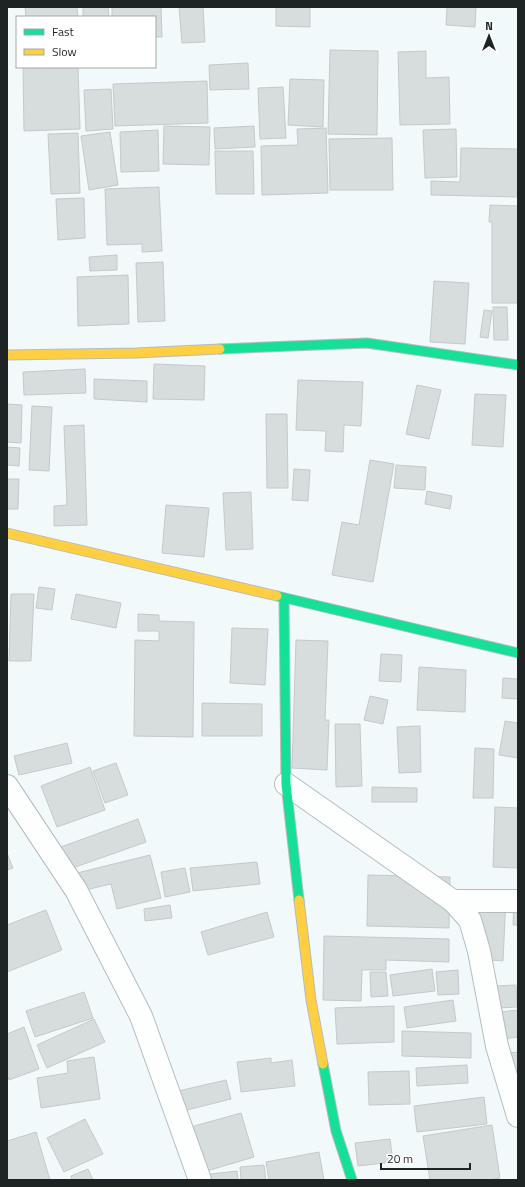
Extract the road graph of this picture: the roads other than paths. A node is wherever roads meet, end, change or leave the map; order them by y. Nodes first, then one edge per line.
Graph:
1 (7, 355) edge
2 (518, 365) edge
3 (7, 532) edge
4 (284, 598) junction
5 (518, 654) edge
6 (286, 784) junction
7 (7, 786) edge
8 (453, 901) junction
9 (518, 901) edge
10 (518, 1116) edge
11 (200, 1180) edge
12 (352, 1180) edge

1 - 2 street
3 - 4 street
4 - 5 street
4 - 6 street
6 - 8 street
6 - 12 street
7 - 11 street
8 - 9 street
8 - 10 street

